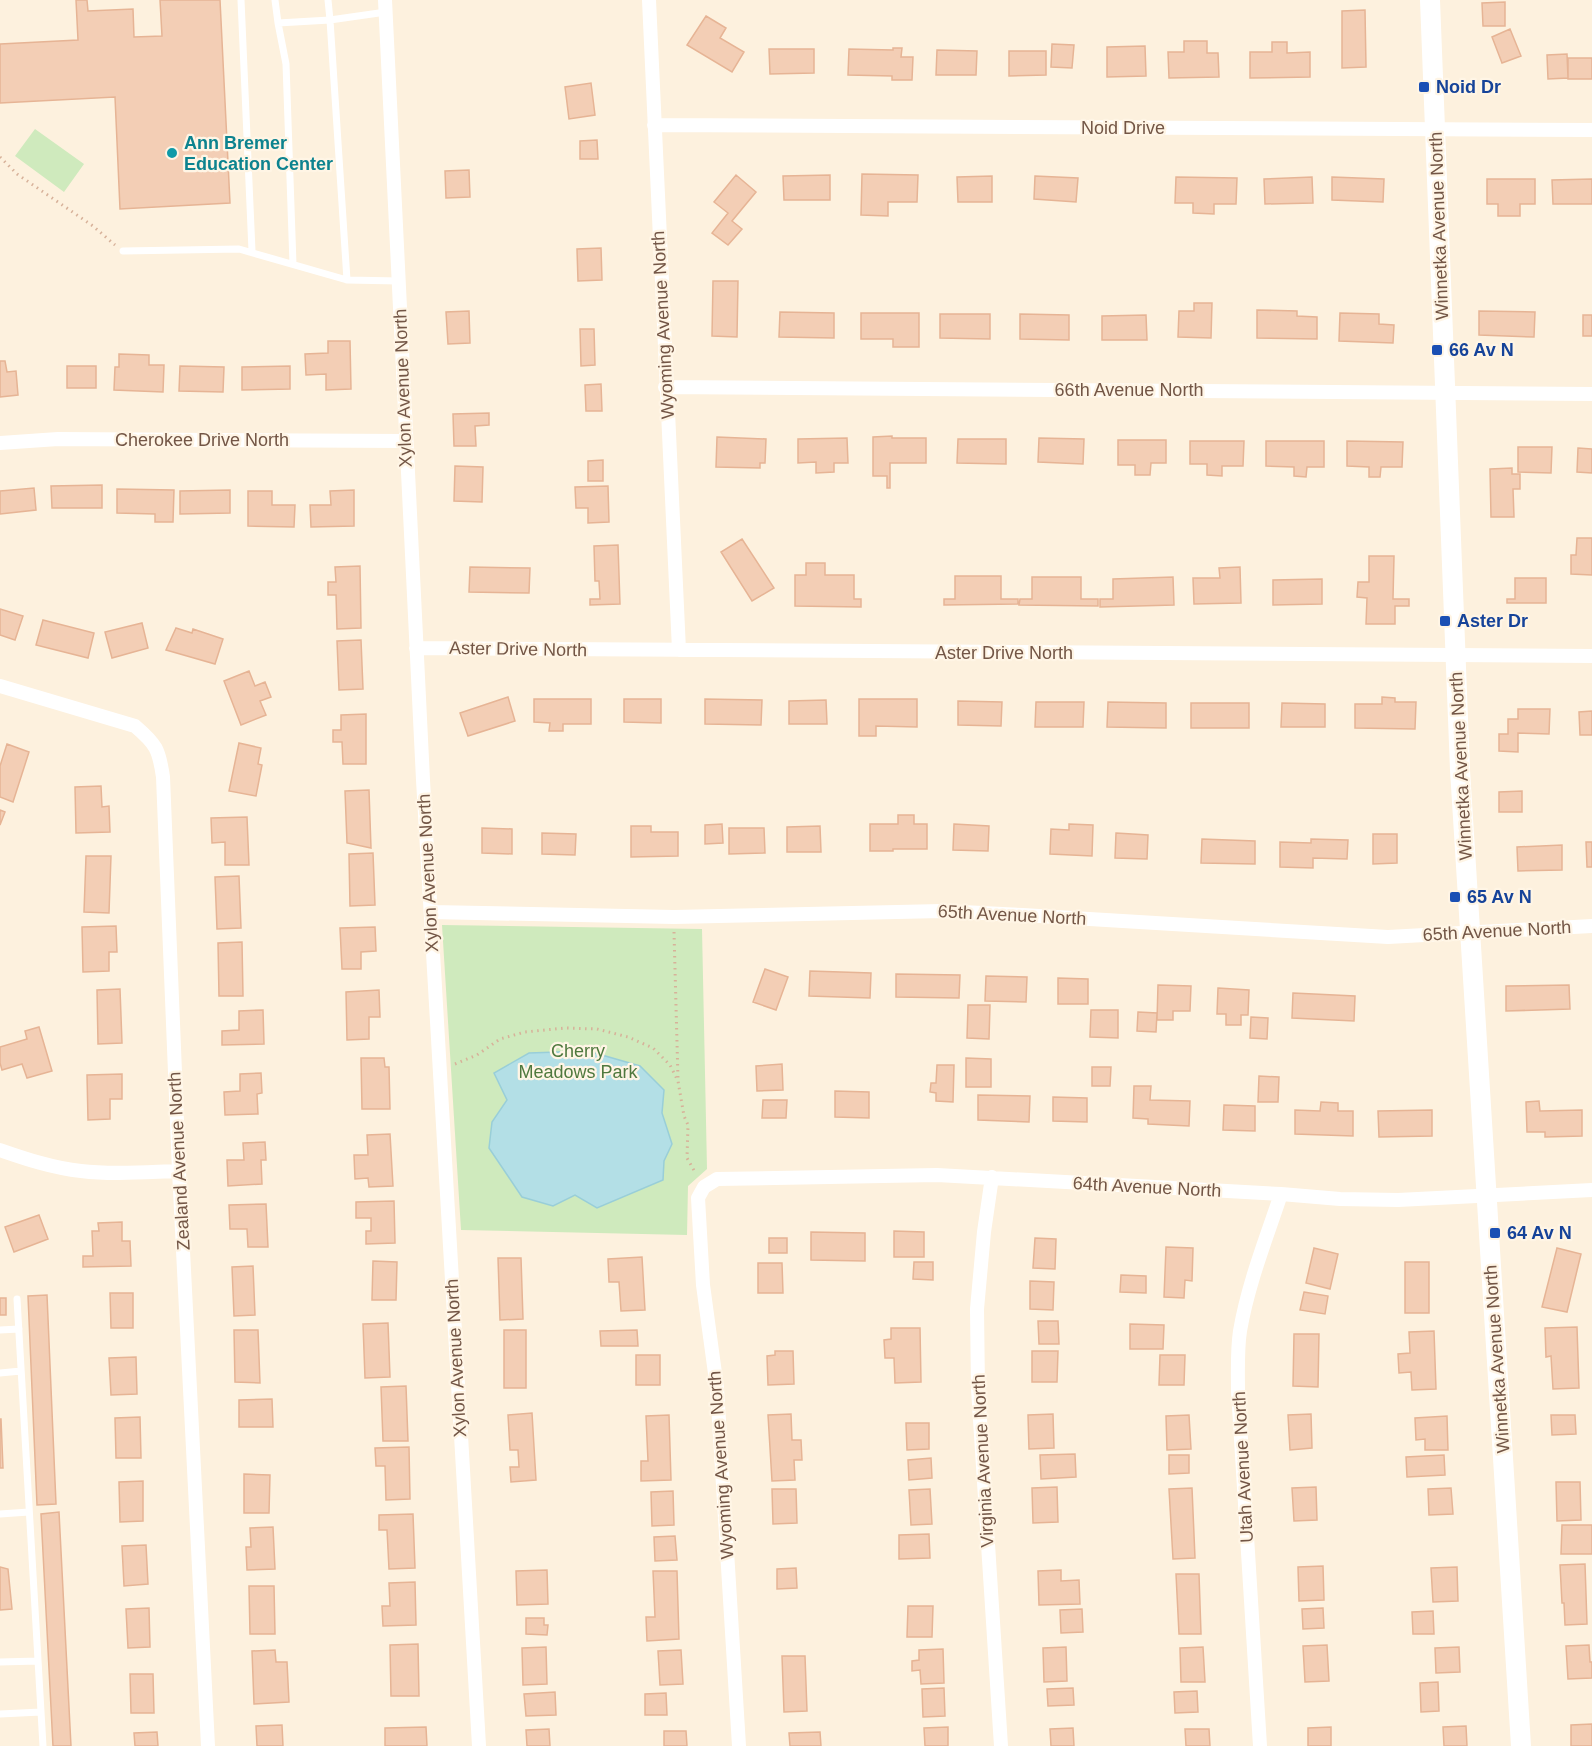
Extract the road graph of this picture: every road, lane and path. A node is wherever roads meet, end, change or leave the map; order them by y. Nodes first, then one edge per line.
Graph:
1 (241, 0) edge
2 (274, 0) edge
3 (328, 0) edge
4 (649, 0) edge
5 (1430, 0) edge
6 (385, 6) edge
7 (330, 20) junction
8 (278, 23) junction
9 (654, 125) junction
10 (1435, 130) junction
11 (1592, 130) edge
12 (0, 157) edge
13 (123, 251) joint
14 (252, 251) junction
15 (293, 264) junction
16 (347, 280) junction
17 (399, 281) junction
18 (665, 387) junction
19 (1445, 393) junction
20 (1592, 394) edge
21 (405, 441) junction
22 (0, 443) edge
23 (416, 648) junction
24 (679, 650) junction
25 (1455, 656) junction
26 (1592, 656) edge
27 (0, 686) edge
28 (431, 912) junction
29 (674, 917) junction
30 (1592, 926) edge
31 (1470, 933) junction
32 (440, 1070) junction
33 (678, 1081) junction
34 (0, 1150) edge
35 (179, 1171) junction
36 (992, 1177) junction
37 (704, 1187) junction
38 (1592, 1190) edge
39 (1281, 1194) junction
40 (1486, 1196) junction
41 (17, 1299) dead end
42 (19, 1329) junction
43 (0, 1330) edge
44 (21, 1371) junction
45 (0, 1373) edge
46 (29, 1512) junction
47 (0, 1514) edge
48 (38, 1661) junction
49 (0, 1662) edge
50 (41, 1713) junction
51 (0, 1714) edge
52 (43, 1746) edge
53 (208, 1746) edge
54 (479, 1746) edge
55 (739, 1746) edge
56 (1001, 1746) edge
57 (1260, 1746) edge
58 (1521, 1746) edge

1 - 14 lane
2 - 8 lane
3 - 7 lane
4 - 9 street, Wyoming Avenue North
5 - 10 street, Winnetka Avenue North
6 - 7 lane
6 - 17 street, Xylon Avenue North
7 - 8 lane
7 - 16 lane
8 - 15 lane
9 - 10 street, Noid Drive
9 - 18 street, Wyoming Avenue North
10 - 11 street, Noid Drive
10 - 19 street, Winnetka Avenue North
12 - 13 path
13 - 14 lane
14 - 15 lane
15 - 16 lane
16 - 17 lane
17 - 21 street, Xylon Avenue North
18 - 19 street, 66th Avenue North
18 - 24 street, Wyoming Avenue North
19 - 20 street, 66th Avenue North
19 - 25 street, Winnetka Avenue North
21 - 22 street, Cherokee Drive North
21 - 23 street, Xylon Avenue North
23 - 24 street, Aster Drive North
23 - 28 street, Xylon Avenue North
24 - 25 street, Aster Drive North
25 - 26 street, Aster Drive North
25 - 31 street, Winnetka Avenue North
27 - 35 street, Zealand Avenue North
28 - 29 street, 65th Avenue North
28 - 32 street, Xylon Avenue North
29 - 31 street, 65th Avenue North
29 - 33 path
30 - 31 street, 65th Avenue North
31 - 40 street, Winnetka Avenue North
32 - 33 path
32 - 54 street, Xylon Avenue North
33 - 37 path
34 - 35 street
35 - 53 street, Zealand Avenue North
36 - 37 street, 64th Avenue North
36 - 39 street, 64th Avenue North
36 - 56 street, Virginia Avenue North
37 - 55 street, Wyoming Avenue North
38 - 40 street, 64th Avenue North
39 - 40 street, 64th Avenue North
39 - 57 street, Utah Avenue North
40 - 58 street, Winnetka Avenue North
41 - 42 lane
42 - 43 lane
42 - 44 lane
44 - 45 lane
44 - 46 lane
46 - 47 lane
46 - 48 lane
48 - 49 lane
48 - 50 lane
50 - 51 lane
50 - 52 lane

